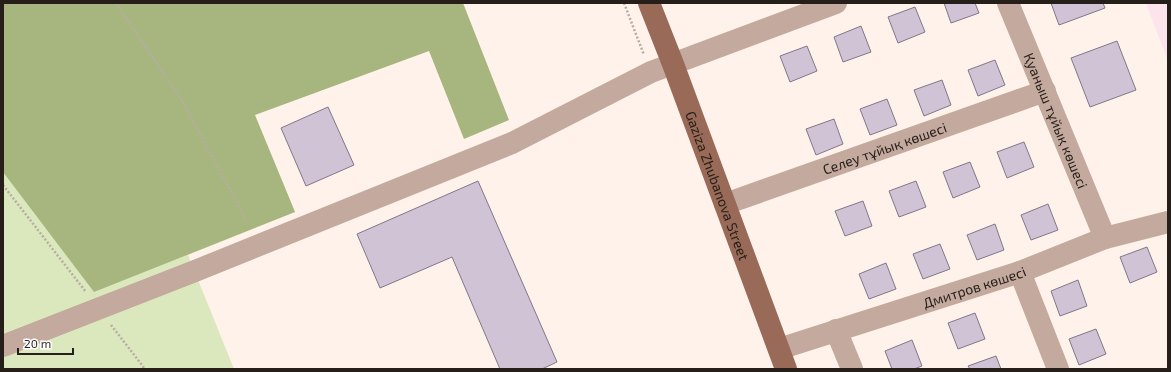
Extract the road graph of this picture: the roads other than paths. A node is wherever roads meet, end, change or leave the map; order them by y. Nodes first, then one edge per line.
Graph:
1 (649, 3) edge
2 (836, 3) edge
3 (1008, 3) edge
4 (673, 64) junction
5 (1045, 92) junction
6 (725, 204) junction
7 (1168, 222) edge
8 (1105, 238) junction
9 (1020, 272) junction
10 (836, 330) junction
11 (3, 346) edge
12 (779, 349) junction
13 (786, 369) edge
14 (852, 369) edge
15 (1058, 369) edge

1 - 4 main road, Gaziza Zhubanova Street
2 - 4 street
3 - 5 street, Қуаныш тұйық көшесі
4 - 6 main road, Gaziza Zhubanova Street
4 - 11 street
5 - 6 street, Селеу тұйық көшесі
5 - 8 street, Қуаныш тұйық көшесі
6 - 12 main road, Gaziza Zhubanova Street
7 - 8 street, Дмитров көшесі
8 - 9 street, Дмитров көшесі
9 - 10 street, Дмитров көшесі
9 - 15 street
10 - 12 street, Дмитров көшесі
10 - 14 street
12 - 13 main road, Gaziza Zhubanova Street

